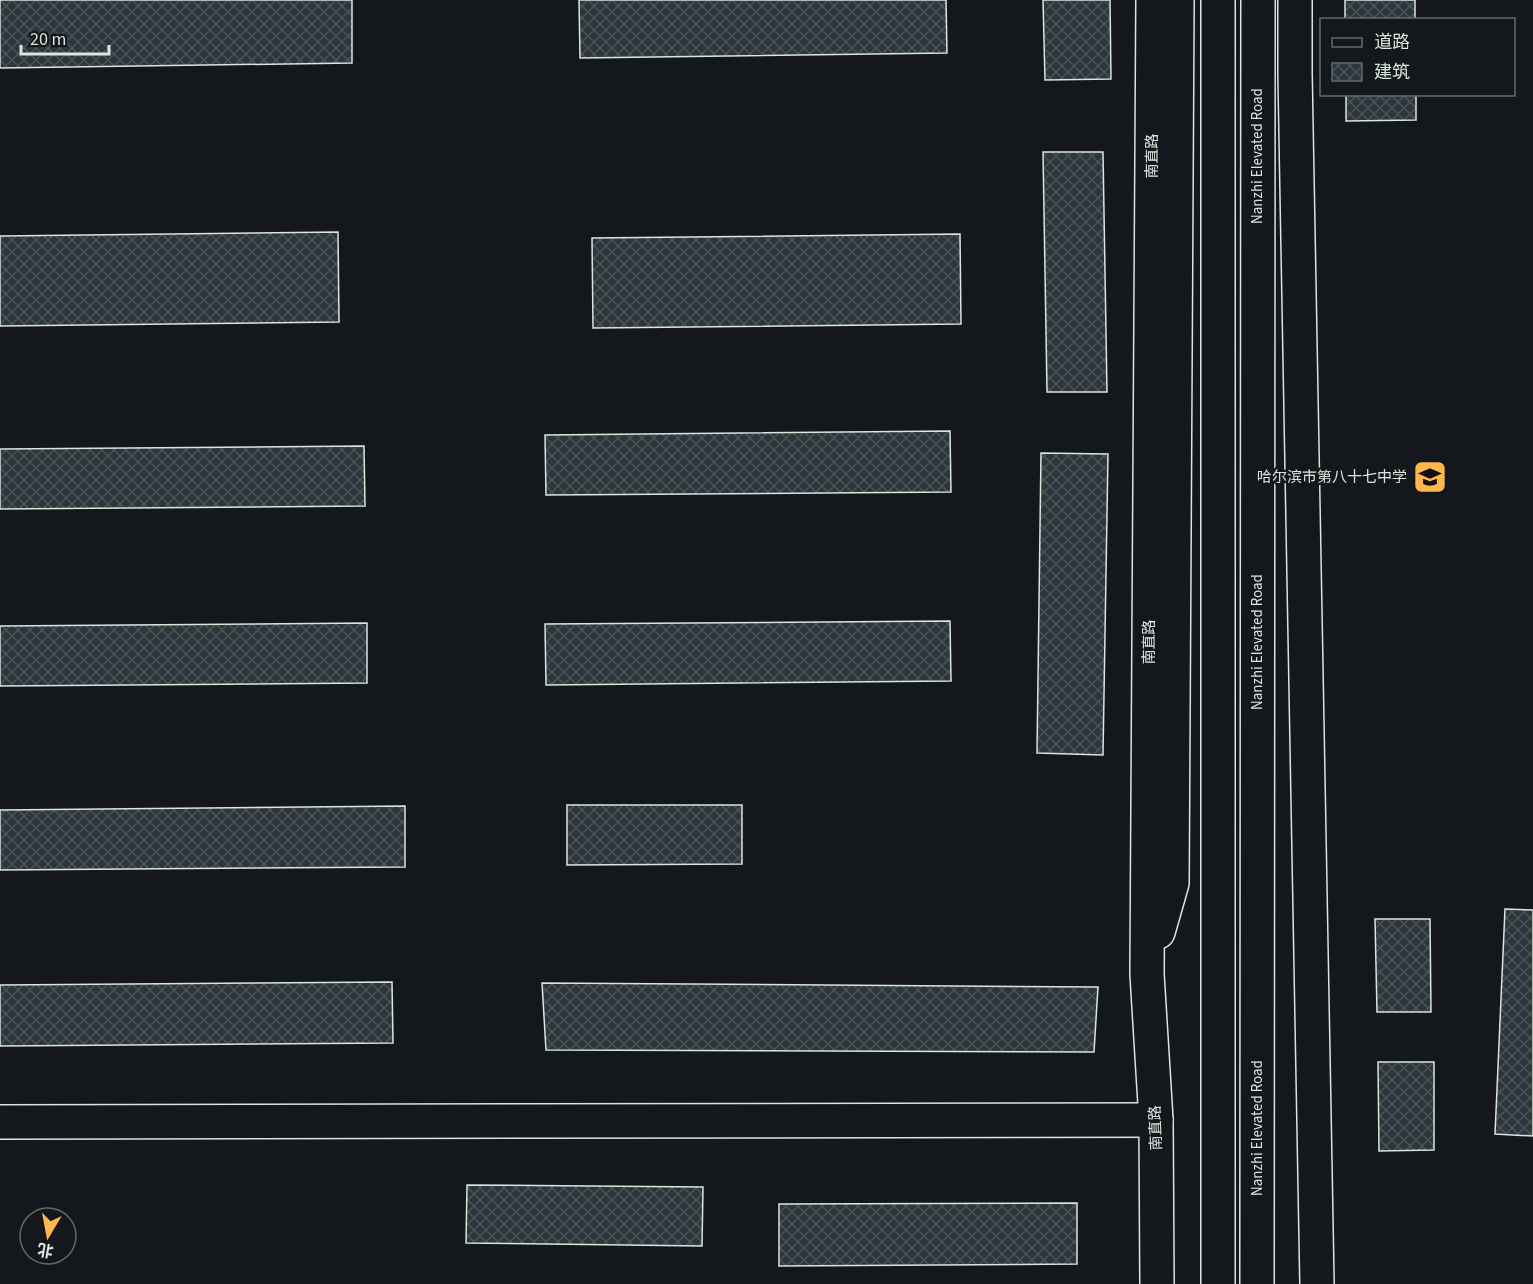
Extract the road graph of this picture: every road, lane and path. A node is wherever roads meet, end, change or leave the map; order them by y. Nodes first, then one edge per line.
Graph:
1 (1153, 0) edge
2 (1177, 0) edge
3 (1218, 0) edge
4 (1258, 0) edge
5 (1293, 0) edge
6 (1147, 974) junction
7 (1156, 1120) junction
8 (0, 1122) edge
9 (1157, 1284) edge
10 (1218, 1284) edge
11 (1257, 1284) edge
12 (1295, 1284) edge
13 (1317, 1284) edge

1 - 6 main road, 南直路
2 - 6 main road
3 - 10 main road
4 - 11 main road, Nanzhi Elevated Road
5 - 12 main road
5 - 13 main road
6 - 7 main road, 南直路
7 - 8 main road
7 - 9 main road, 南直路

